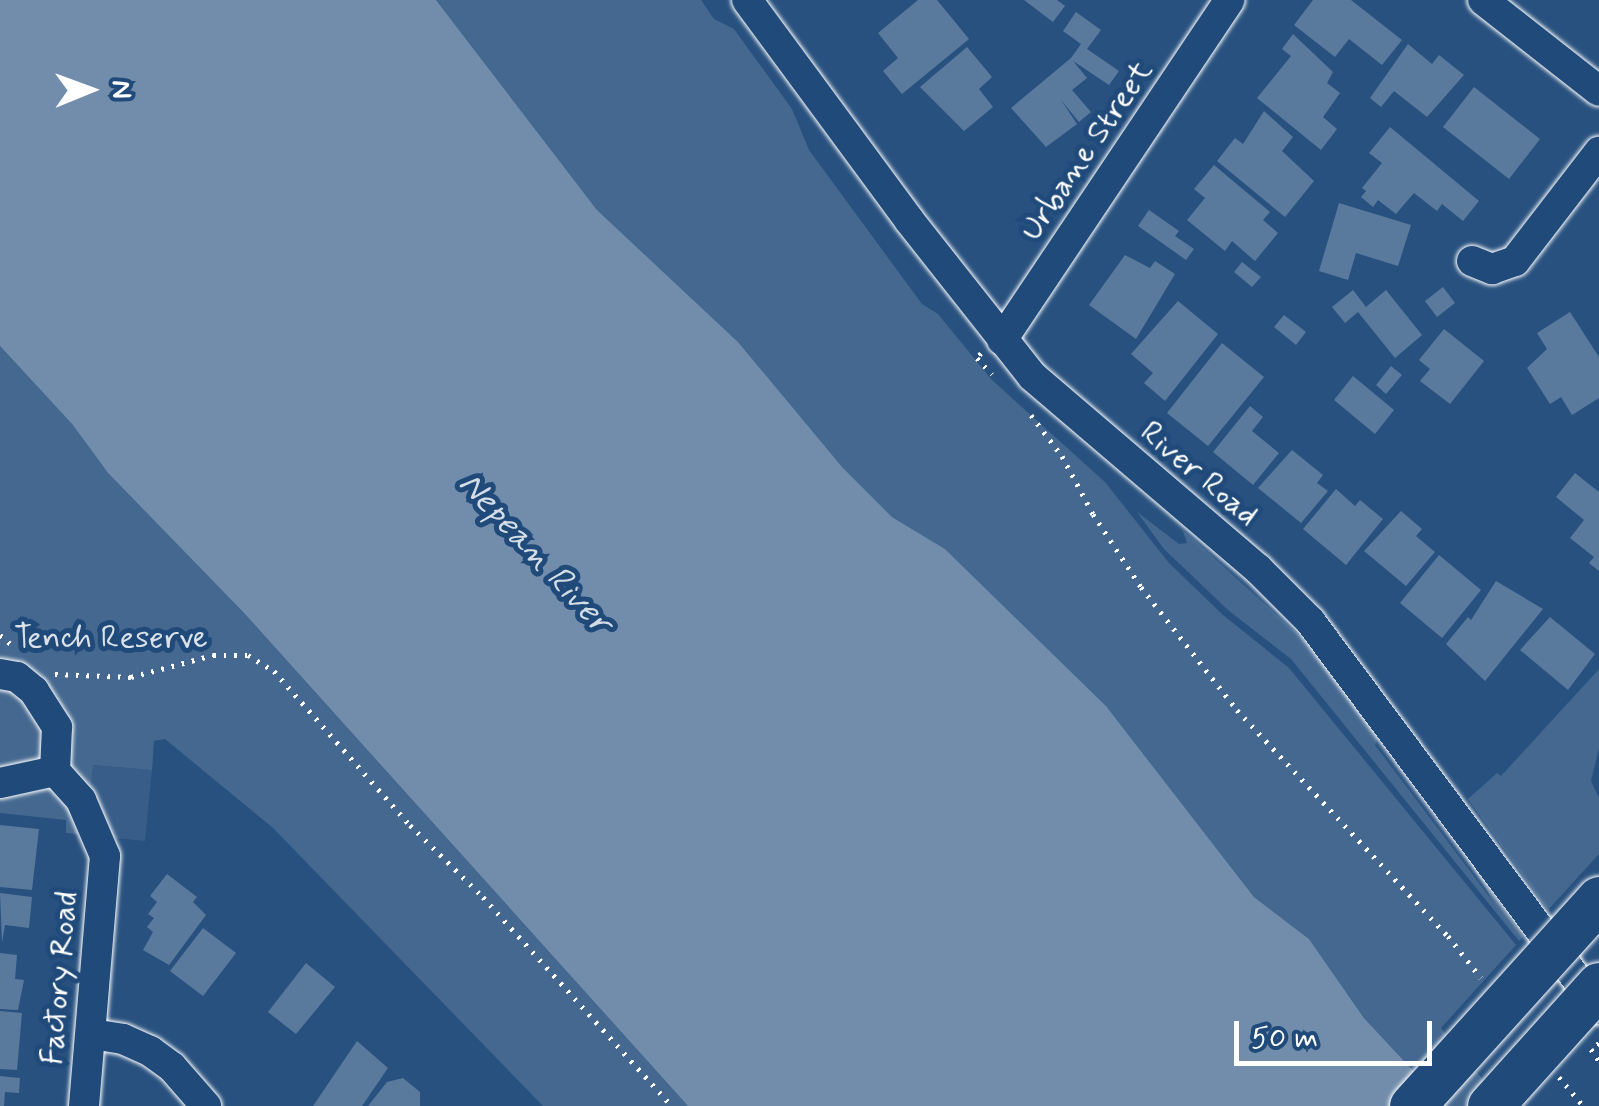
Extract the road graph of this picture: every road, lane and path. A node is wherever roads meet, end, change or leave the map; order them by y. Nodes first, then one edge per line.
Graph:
1 (747, 0) edge
2 (1230, 0) edge
3 (1483, 0) edge
4 (1599, 92) edge
5 (1599, 152) edge
6 (1472, 261) dead end
7 (993, 345) junction
8 (1002, 384) dead end
9 (1026, 410) dead end
10 (0, 635) edge
11 (9, 662) edge
12 (46, 670) dead end
13 (55, 770) junction
14 (0, 783) edge
15 (1599, 899) edge
16 (1484, 982) dead end
17 (1599, 985) edge
18 (1599, 1009) edge
19 (92, 1034) junction
20 (1591, 1049) dead end
21 (1599, 1060) edge
22 (1558, 1075) dead end
23 (84, 1106) edge
24 (206, 1106) edge
25 (672, 1106) edge
26 (1412, 1106) edge
27 (1490, 1106) edge
28 (1582, 1106) edge

1 - 7 street, River Road
2 - 7 street, Urbane Street
3 - 4 street
5 - 6 street
7 - 8 path
7 - 18 street, River Road
9 - 16 path
10 - 11 path
11 - 13 street
12 - 25 path
13 - 14 street
13 - 19 street, Factory Road
15 - 26 highway, bridge
17 - 27 highway, bridge
19 - 23 street, Factory Road
19 - 24 street
20 - 21 path
22 - 28 path

